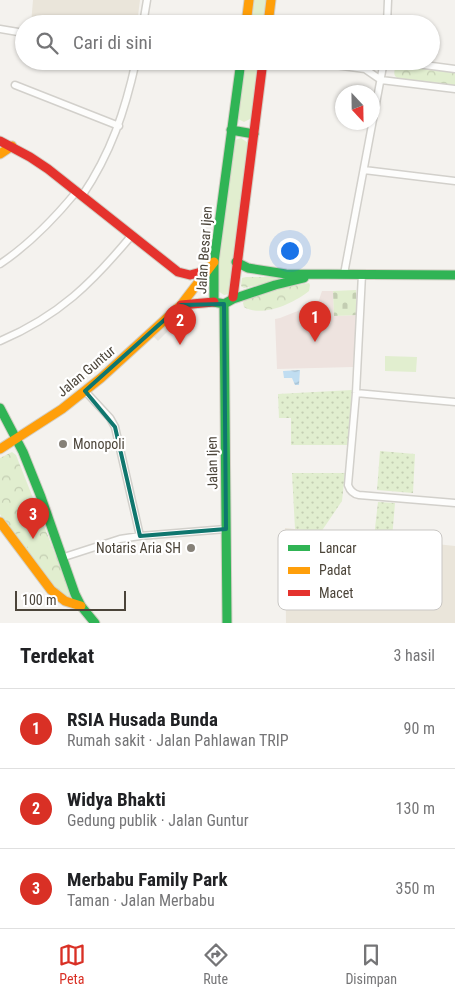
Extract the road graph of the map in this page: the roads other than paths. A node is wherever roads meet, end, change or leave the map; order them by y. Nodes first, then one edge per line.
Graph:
1 (146, 0) edge
2 (249, 0) edge
3 (271, 0) edge
4 (388, 0) edge
5 (144, 15) edge
6 (247, 15) edge
7 (269, 15) edge
8 (387, 15) edge
9 (0, 29) edge
10 (15, 32) edge
11 (440, 67) edge
12 (455, 69) edge
13 (134, 70) edge
14 (240, 70) edge
15 (262, 70) edge
16 (367, 70) edge
17 (382, 70) edge
18 (381, 80) junction
19 (14, 84) dead end
20 (455, 89) edge
21 (119, 126) junction
22 (231, 130) junction
23 (254, 134) junction
24 (0, 141) edge
25 (12, 146) junction
26 (0, 154) edge
27 (364, 170) junction
28 (455, 181) edge
29 (79, 193) junction
30 (132, 235) junction
31 (214, 262) junction
32 (236, 262) junction
33 (0, 264) edge
34 (208, 269) junction
35 (344, 274) junction
36 (362, 274) junction
37 (317, 275) junction
38 (455, 276) edge
39 (233, 299) junction
40 (214, 302) junction
41 (224, 304) junction
42 (181, 305) junction
43 (0, 341) edge
44 (85, 391) junction
45 (356, 394) junction
46 (455, 402) edge
47 (0, 408) edge
48 (17, 439) junction
49 (0, 449) edge
50 (455, 503) edge
51 (0, 522) edge
52 (226, 529) junction
53 (140, 536) junction
54 (61, 558) junction
55 (80, 606) junction
56 (95, 623) edge
57 (228, 623) edge

1 - 5 street
2 - 6 main road
3 - 7 main road
4 - 8 street
9 - 10 street
11 - 12 street
13 - 21 street
14 - 22 main road, Jalan Besar Ijen
15 - 23 main road
16 - 18 street
17 - 18 street
18 - 20 street
18 - 27 street
19 - 21 street
21 - 29 street
22 - 23 main road
22 - 31 main road, Jalan Besar Ijen
23 - 32 main road
24 - 25 main road
25 - 26 main road
25 - 29 main road
27 - 28 street
27 - 35 street
29 - 30 main road
29 - 33 street
30 - 34 main road
30 - 43 street
31 - 34 main road, Jalan Guntur
31 - 40 main road, Jalan Besar Ijen
32 - 37 main road
32 - 39 main road
34 - 42 main road, Jalan Guntur
35 - 36 main road
35 - 37 main road
36 - 38 main road
36 - 45 street
37 - 39 main road, Jalan Besar Ijen
39 - 41 main road, Jalan Besar Ijen
40 - 41 main road, Jalan Besar Ijen
40 - 42 main road
41 - 52 main road, Jalan Ijen
42 - 44 main road, Jalan Guntur
44 - 48 main road, Jalan Guntur
44 - 53 street
45 - 46 street
45 - 50 street
47 - 48 main road
48 - 49 main road, Jalan Guntur
48 - 54 main road
51 - 55 main road
52 - 53 street
52 - 57 main road, Jalan Ijen
53 - 54 street
54 - 55 main road
55 - 56 main road

